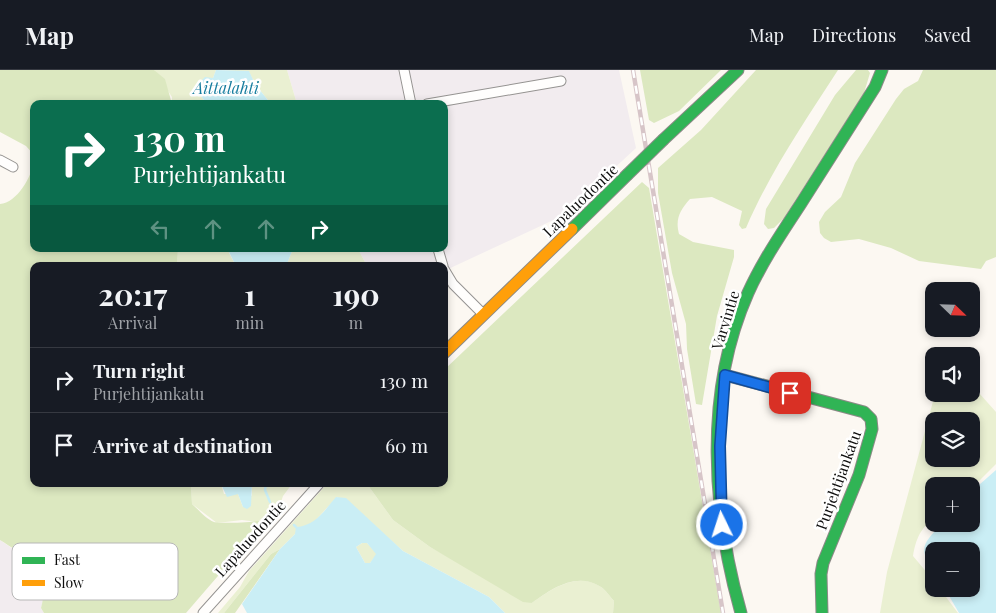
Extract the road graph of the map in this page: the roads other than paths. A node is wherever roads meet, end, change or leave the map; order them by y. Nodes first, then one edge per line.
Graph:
1 (404, 70) edge
2 (738, 70) edge
3 (882, 70) edge
4 (561, 81) dead end
5 (410, 100) edge
6 (448, 100) edge
7 (0, 160) edge
8 (13, 167) dead end
9 (448, 276) edge
10 (483, 314) junction
11 (448, 349) edge
12 (725, 375) junction
13 (316, 487) edge
14 (203, 613) edge
15 (741, 613) edge
16 (822, 613) edge

1 - 5 street
2 - 10 street, Lapaluodontie, bridge
3 - 12 street, Varvintie
4 - 6 street
7 - 8 street
9 - 10 street
10 - 11 street, Lapaluodontie
12 - 15 street, Varvintie
12 - 16 street, Purjehtijankatu
13 - 14 street, Lapaluodontie

